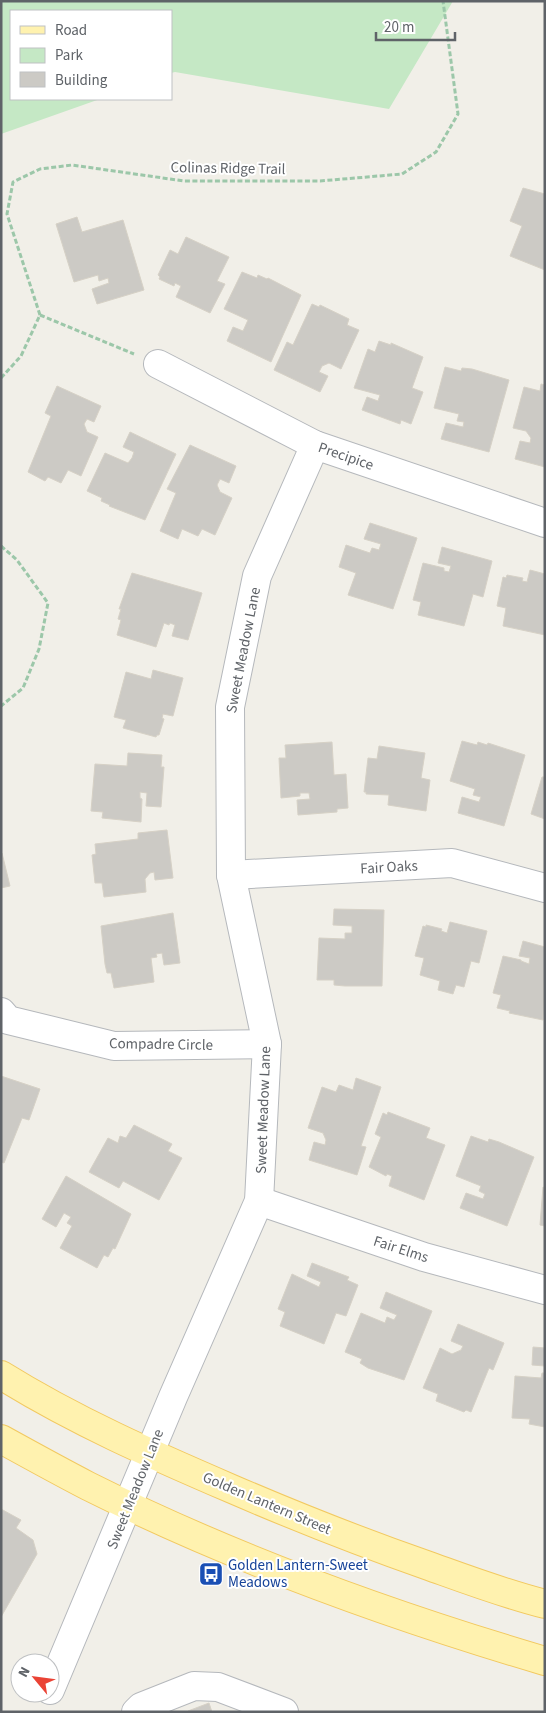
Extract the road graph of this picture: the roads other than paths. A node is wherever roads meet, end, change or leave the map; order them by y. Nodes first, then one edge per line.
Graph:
1 (158, 364) road end
2 (315, 445) junction
3 (545, 523) edge
4 (231, 875) junction
5 (545, 888) edge
6 (1, 1012) edge
7 (267, 1044) junction
8 (259, 1202) junction
9 (545, 1290) edge
10 (1, 1376) edge
11 (1, 1439) edge
12 (150, 1454) junction
13 (129, 1505) junction
14 (545, 1604) edge
15 (545, 1661) edge
16 (60, 1666) edge
17 (136, 1712) edge
18 (284, 1712) edge

1 - 2 street, Precipice
2 - 3 street, Precipice
2 - 4 street, Sweet Meadow Lane
4 - 5 street, Fair Oaks
4 - 7 street, Sweet Meadow Lane
6 - 7 street, Compadre Circle
7 - 8 street, Sweet Meadow Lane
8 - 9 street, Fair Elms
8 - 12 street, Sweet Meadow Lane
10 - 12 main road, Golden Lantern Street
11 - 13 main road
12 - 13 street, Sweet Meadow Lane
12 - 14 main road, Golden Lantern Street
13 - 15 main road
13 - 16 street, Sweet Meadow Lane
17 - 18 street

